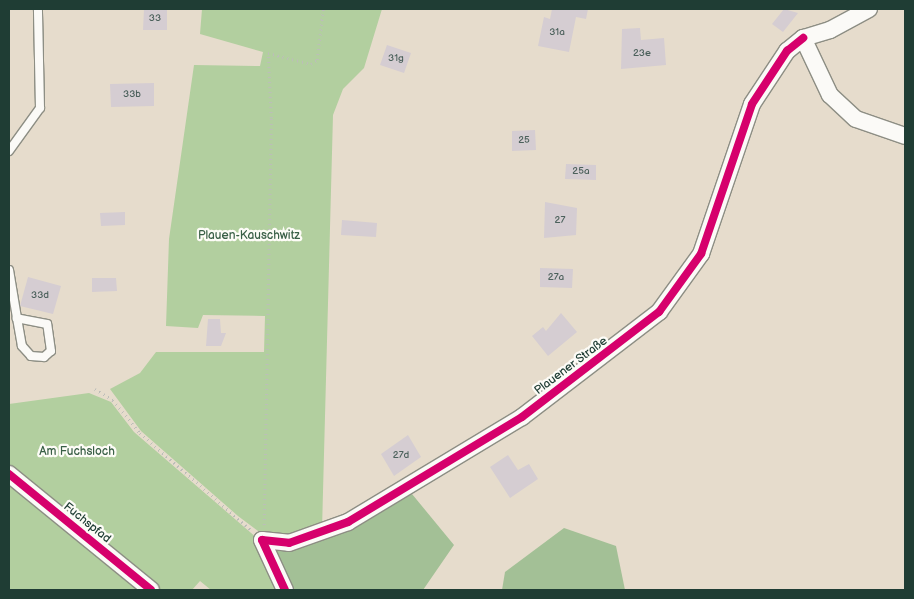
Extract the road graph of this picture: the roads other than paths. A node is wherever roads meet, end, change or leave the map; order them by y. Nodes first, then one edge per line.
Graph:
1 (38, 9) edge
2 (869, 9) edge
3 (803, 38) junction
4 (905, 136) edge
5 (9, 151) edge
6 (9, 270) edge
7 (17, 318) junction
8 (9, 474) edge
9 (151, 590) edge
10 (285, 590) edge

1 - 5 lane
2 - 3 street, Plauener Straße
3 - 4 street
3 - 10 street, Plauener Straße
6 - 7 lane
7 - 7 lane
8 - 9 street, Fuchspfad

